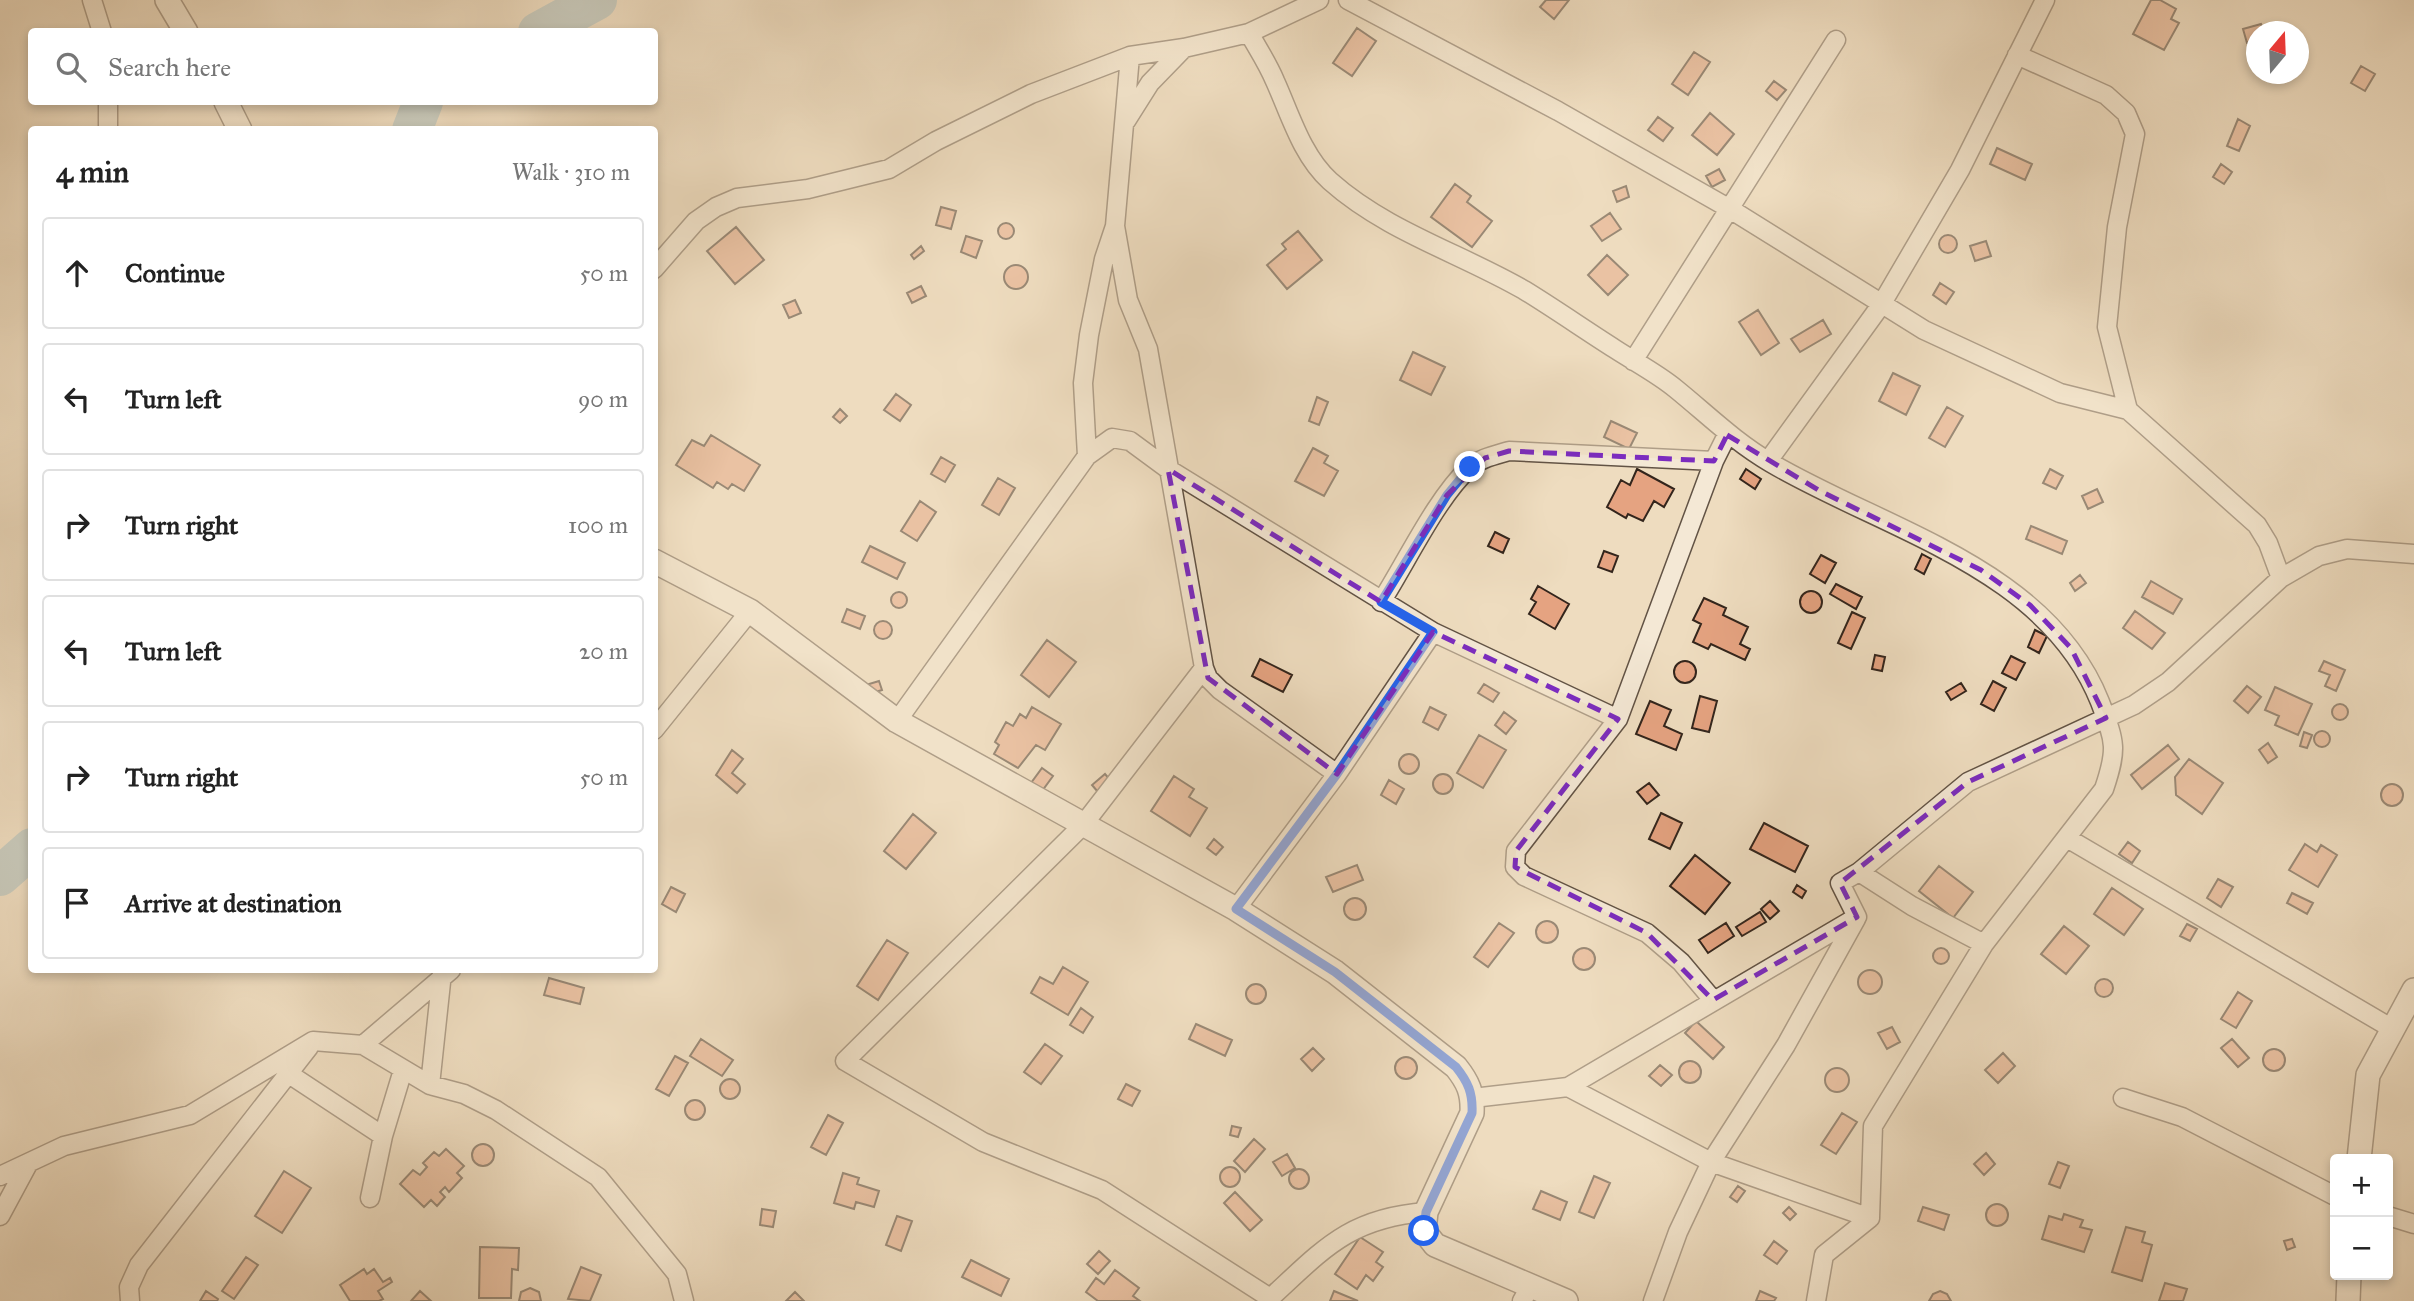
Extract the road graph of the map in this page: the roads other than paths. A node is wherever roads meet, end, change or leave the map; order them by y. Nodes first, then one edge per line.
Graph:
1 (92, 0) edge
2 (167, 0) edge
3 (1319, 0) edge
4 (1348, 0) edge
5 (2045, 0) edge
6 (101, 28) edge
7 (184, 28) edge
8 (1250, 33) junction
9 (1836, 40) dead end
10 (1184, 48) junction
11 (2017, 55) junction
12 (1130, 56) junction
13 (108, 105) edge
14 (228, 105) edge
15 (1124, 124) junction
16 (108, 126) edge
17 (238, 126) edge
18 (1730, 209) junction
19 (1115, 226) junction
20 (658, 264) edge
21 (1881, 305) junction
22 (1633, 361) junction
23 (2128, 410) junction
24 (1727, 435) junction
25 (1087, 456) junction
26 (1714, 461) junction
27 (1768, 461) junction
28 (1168, 469) junction
29 (2414, 554) edge
30 (658, 563) edge
31 (2281, 578) junction
32 (1381, 602) junction
33 (750, 611) junction
34 (1433, 632) junction
35 (1204, 668) junction
36 (2106, 718) junction
37 (1618, 719) junction
38 (898, 721) junction
39 (658, 725) edge
40 (1337, 774) junction
41 (1083, 825) junction
42 (2067, 838) junction
43 (1859, 872) junction
44 (1236, 909) junction
45 (1857, 917) junction
46 (1984, 944) junction
47 (444, 973) edge
48 (445, 973) edge
49 (2414, 990) edge
50 (1713, 1000) junction
51 (2391, 1028) junction
52 (313, 1041) junction
53 (363, 1045) junction
54 (403, 1070) junction
55 (289, 1074) junction
56 (430, 1085) junction
57 (1568, 1087) junction
58 (1473, 1098) junction
59 (2123, 1098) dead end
60 (383, 1136) junction
61 (2359, 1154) edge
62 (1711, 1161) junction
63 (29, 1164) junction
64 (0, 1176) edge
65 (2330, 1193) edge
66 (370, 1198) dead end
67 (1426, 1212) junction
68 (0, 1216) edge
69 (2391, 1217) edge
70 (1870, 1218) junction
71 (2414, 1224) edge
72 (2349, 1280) edge
73 (1526, 1294) edge
74 (682, 1300) edge
75 (1269, 1300) edge
76 (130, 1301) edge
77 (1566, 1301) edge
78 (1653, 1301) edge
79 (1816, 1301) edge
80 (2348, 1301) edge

1 - 6 street
2 - 7 street
3 - 8 street
4 - 18 street
5 - 11 street
8 - 10 street
8 - 22 street
9 - 18 street
10 - 12 street
10 - 15 street
11 - 21 street
11 - 23 street
12 - 15 street
12 - 20 street
13 - 16 street
14 - 17 street
15 - 19 street
18 - 21 street
18 - 22 street
19 - 25 street
19 - 28 street
21 - 23 street
21 - 27 street
22 - 24 street
23 - 31 street
24 - 26 street
24 - 27 street
25 - 28 street
25 - 38 street
26 - 32 street
26 - 37 street
27 - 36 street
28 - 32 street
28 - 35 street
29 - 31 street
30 - 33 street
31 - 36 street
32 - 34 street
33 - 38 street
33 - 39 street
34 - 37 street
34 - 40 street
35 - 40 street
35 - 41 street
36 - 42 street
36 - 43 street
37 - 50 street
38 - 41 street
40 - 44 street
41 - 44 street
41 - 75 street
42 - 46 street
42 - 51 street
43 - 45 street
43 - 46 street
44 - 58 street
45 - 50 street
45 - 62 street
46 - 70 street
47 - 53 street
48 - 56 street
49 - 51 street
50 - 57 street
51 - 61 street
52 - 53 street
52 - 55 street
52 - 63 street
53 - 54 street
54 - 56 street
54 - 60 street
55 - 60 street
55 - 76 street
56 - 74 street
57 - 58 street
57 - 62 street
58 - 67 street
59 - 65 street
60 - 66 street
62 - 70 street
62 - 78 street
63 - 64 street
63 - 68 street
67 - 73 street
67 - 75 street
69 - 71 street
70 - 79 street
72 - 80 street
73 - 77 street

